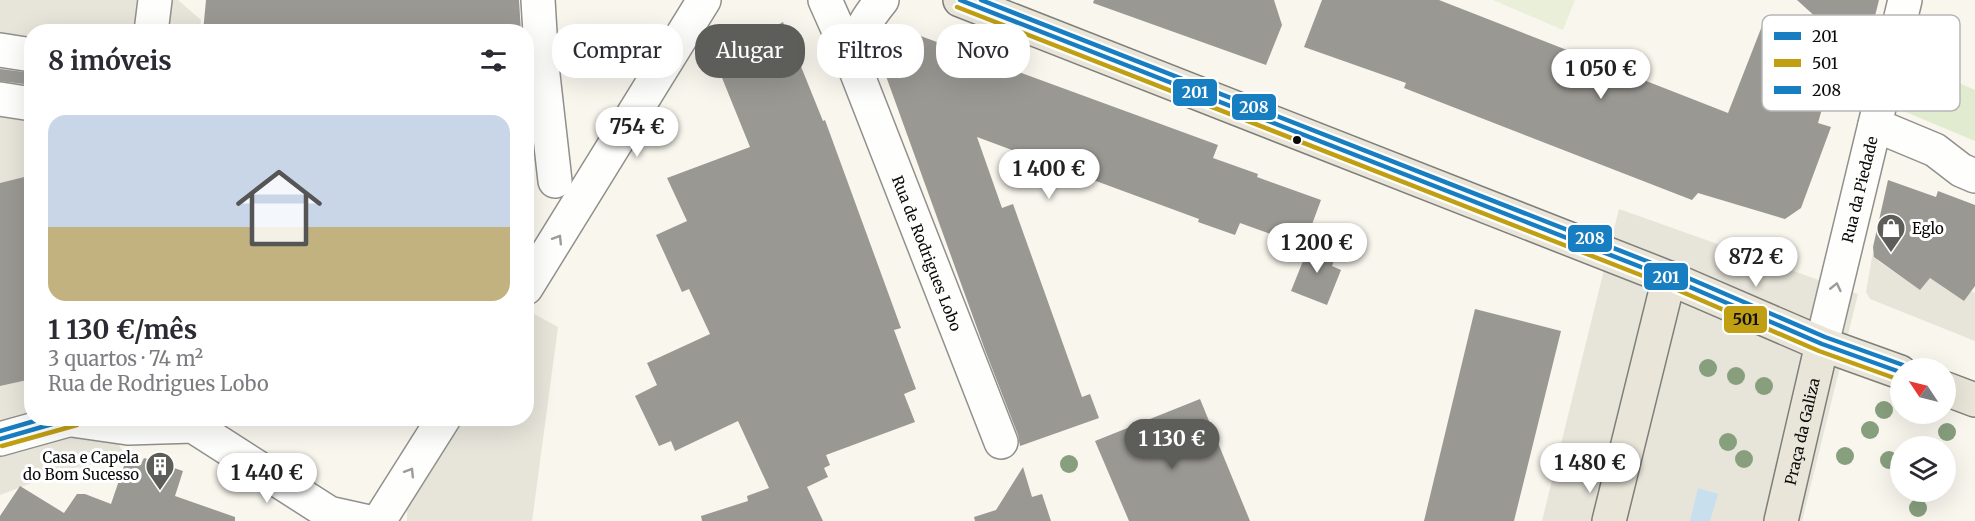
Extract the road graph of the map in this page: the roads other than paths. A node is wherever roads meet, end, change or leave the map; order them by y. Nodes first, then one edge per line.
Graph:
1 (155, 0) edge
2 (538, 0) edge
3 (704, 0) edge
4 (825, 0) edge
5 (882, 0) edge
6 (960, 0) edge
7 (1905, 0) edge
8 (1901, 15) edge
9 (152, 24) edge
10 (836, 24) edge
11 (865, 24) edge
12 (0, 50) edge
13 (24, 54) edge
14 (534, 66) edge
15 (859, 78) edge
16 (0, 99) edge
17 (24, 103) edge
18 (1878, 111) edge
19 (1875, 125) junction
20 (1975, 176) edge
21 (555, 181) dead end
22 (534, 275) edge
23 (1669, 278) junction
24 (1822, 344) junction
25 (1890, 368) edge
26 (1956, 393) edge
27 (1975, 400) edge
28 (47, 426) edge
29 (116, 426) edge
30 (149, 426) edge
31 (197, 426) edge
32 (439, 426) edge
33 (0, 439) edge
34 (1001, 442) dead end
35 (365, 521) edge
36 (379, 521) edge
37 (1609, 521) edge
38 (1781, 521) edge

1 - 9 street
2 - 14 street
22 -> 3 street
4 - 10 street, Rua de Rodrigues Lobo
5 - 11 street
6 - 23 main road
7 - 8 street, Rua da Piedade
12 - 13 street
14 - 21 street
15 - 34 street, Rua de Rodrigues Lobo
16 - 17 street
18 - 19 street, Rua da Piedade
19 - 20 street
24 -> 19 street, Rua da Piedade
23 - 24 main road
23 - 37 main road
24 - 25 main road
24 - 38 main road, Praça da Galiza
26 - 27 main road
28 - 33 street
29 - 30 street
31 - 35 street
36 -> 32 street

